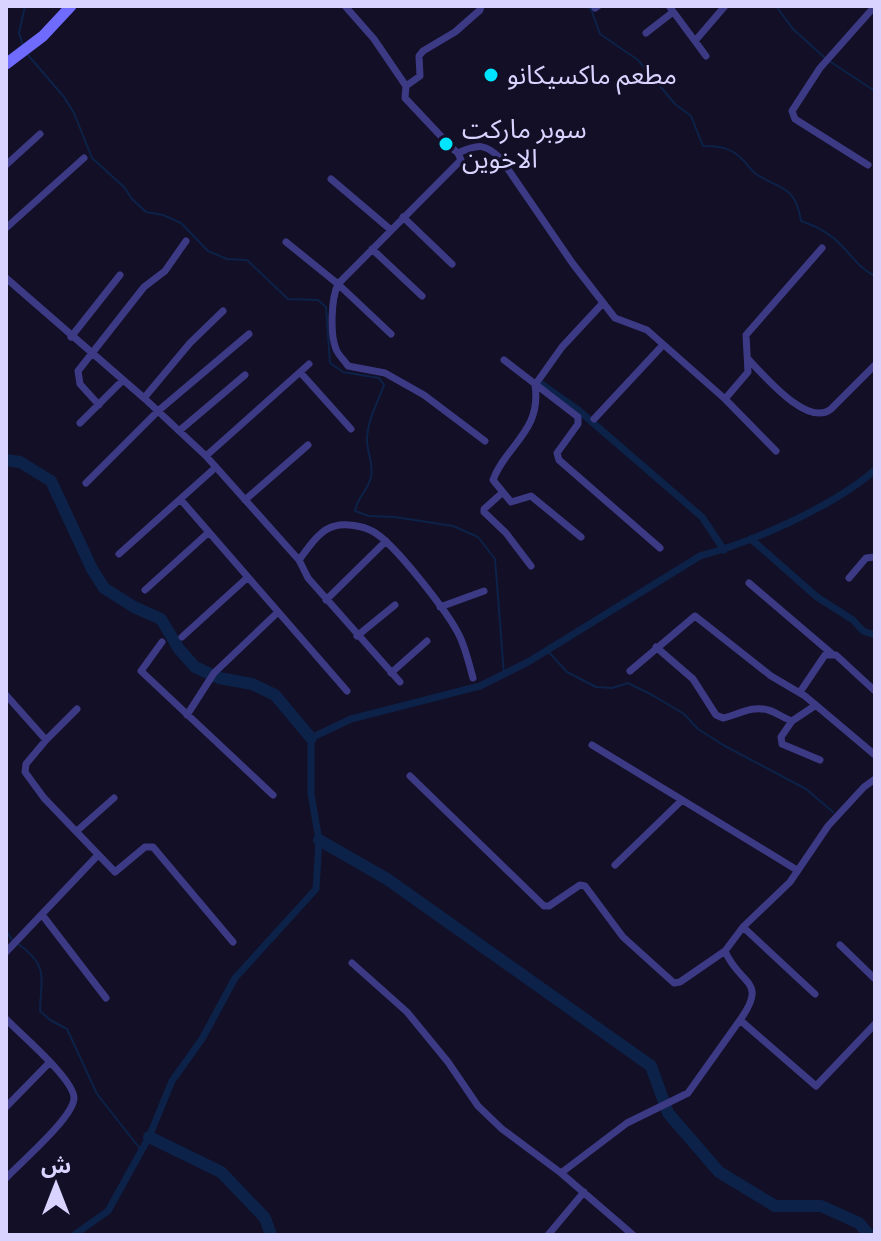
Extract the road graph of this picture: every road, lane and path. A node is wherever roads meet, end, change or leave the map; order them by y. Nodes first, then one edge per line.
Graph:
1 (71, 6) edge
2 (345, 6) edge
3 (481, 6) edge
4 (725, 6) edge
5 (875, 6) edge
6 (671, 9) edge
7 (646, 33) dead end
8 (695, 41) junction
9 (706, 56) dead end
10 (6, 64) edge
11 (406, 86) junction
12 (40, 134) dead end
13 (458, 153) junction
14 (84, 158) dead end
15 (6, 165) edge
16 (868, 165) dead end
17 (331, 179) dead end
18 (403, 217) junction
19 (6, 228) edge
20 (391, 230) junction
21 (186, 241) dead end
22 (286, 242) dead end
23 (822, 248) dead end
24 (372, 249) junction
25 (452, 264) dead end
26 (120, 275) dead end
27 (6, 278) edge
28 (338, 284) junction
29 (422, 296) dead end
30 (602, 304) junction
31 (223, 311) dead end
32 (249, 334) dead end
33 (391, 334) dead end
34 (71, 337) junction
35 (662, 346) junction
36 (90, 353) junction
37 (748, 359) junction
38 (504, 360) dead end
39 (309, 364) dead end
40 (875, 365) edge
41 (300, 372) junction
42 (245, 375) dead end
43 (123, 380) junction
44 (535, 385) junction
45 (144, 398) junction
46 (725, 399) junction
47 (99, 405) junction
48 (158, 411) junction
49 (594, 419) dead end
50 (80, 423) dead end
51 (351, 429) dead end
52 (179, 431) junction
53 (485, 441) dead end
54 (308, 445) dead end
55 (776, 451) dead end
56 (206, 456) junction
57 (216, 467) junction
58 (86, 483) dead end
59 (503, 492) junction
60 (181, 500) junction
61 (245, 500) junction
62 (209, 532) junction
63 (581, 537) dead end
64 (386, 541) junction
65 (660, 548) dead end
66 (119, 554) dead end
67 (875, 557) edge
68 (299, 560) junction
69 (531, 566) dead end
70 (248, 577) junction
71 (849, 578) dead end
72 (749, 583) dead end
73 (145, 590) dead end
74 (484, 591) dead end
75 (326, 600) junction
76 (395, 605) dead end
77 (440, 607) junction
78 (278, 612) junction
79 (357, 636) junction
80 (182, 637) dead end
81 (427, 641) dead end
82 (162, 642) dead end
83 (656, 647) junction
84 (831, 653) junction
85 (630, 671) dead end
86 (391, 673) junction
87 (473, 678) dead end
88 (400, 682) dead end
89 (347, 691) dead end
90 (875, 691) edge
91 (800, 692) junction
92 (6, 695) edge
93 (816, 705) junction
94 (77, 709) dead end
95 (187, 715) junction
96 (792, 721) junction
97 (46, 740) junction
98 (592, 745) dead end
99 (875, 755) edge
100 (820, 760) dead end
101 (410, 776) dead end
102 (875, 779) edge
103 (273, 795) dead end
104 (114, 798) dead end
105 (681, 801) junction
106 (78, 830) junction
107 (98, 855) junction
108 (615, 865) dead end
109 (797, 870) junction
110 (43, 916) junction
111 (743, 927) junction
112 (233, 942) dead end
113 (840, 945) dead end
114 (725, 951) junction
115 (7, 952) edge
116 (352, 963) dead end
117 (875, 979) edge
118 (815, 994) dead end
119 (106, 998) dead end
120 (6, 1019) edge
121 (740, 1020) junction
122 (875, 1024) edge
123 (13, 1027) junction
124 (6, 1035) edge
125 (49, 1063) junction
126 (6, 1107) edge
127 (561, 1173) junction
128 (6, 1178) edge
129 (584, 1192) junction
130 (548, 1235) edge
131 (633, 1235) edge

1 - 10 main road
2 - 11 street
3 - 11 street
4 - 8 street
5 - 16 street
6 - 7 street
6 - 8 street
8 - 9 street
11 - 13 street
12 - 15 street
13 - 18 street
13 - 30 street
14 - 19 street
17 - 20 street
18 - 20 street
18 - 25 street
20 - 24 street
21 - 36 street
22 - 28 street
23 - 37 street
24 - 28 street
24 - 29 street
26 - 34 street
27 - 34 street
28 - 33 street
28 - 53 street
30 - 35 street
30 - 44 street
31 - 45 street
32 - 48 street
34 - 36 street
35 - 46 street
35 - 49 street
36 - 43 street
36 - 47 street
37 - 40 street
37 - 46 street
38 - 44 street
39 - 41 street
41 - 51 street
41 - 56 street
42 - 52 street
43 - 45 street
43 - 47 street
44 - 59 street
44 - 65 street
45 - 48 street
46 - 55 street
47 - 50 street
48 - 52 street
48 - 58 street
52 - 56 street
54 - 61 street
56 - 57 street
57 - 60 street
57 - 61 street
59 - 63 street
59 - 69 street
60 - 62 street
60 - 66 street
61 - 68 street
62 - 70 street
62 - 73 street
64 - 68 street
64 - 75 street
64 - 77 street
67 - 71 street
68 - 75 street
70 - 78 street
70 - 80 street
72 - 84 street
74 - 77 street
75 - 79 street
76 - 79 street
77 - 87 street
78 - 89 street
78 - 95 street
79 - 86 street
81 - 86 street
82 - 95 street
83 - 85 street
83 - 91 street
83 - 96 street
84 - 90 street
84 - 91 street
86 - 88 street
91 - 93 street
92 - 97 street
93 - 96 street
93 - 99 street
94 - 97 street
95 - 103 street
96 - 100 street
97 - 106 street
98 - 105 street
101 - 114 street
102 - 109 street
104 - 106 street
105 - 108 street
105 - 109 street
106 - 107 street
107 - 110 street
107 - 112 street
109 - 111 street
110 - 115 street
110 - 119 street
111 - 114 street
111 - 118 street
113 - 117 street
114 - 121 street
116 - 127 street
120 - 123 street
121 - 122 street
121 - 127 street
123 - 124 street
123 - 125 street
125 - 126 street
125 - 128 street
127 - 129 street
129 - 130 street
129 - 131 street

